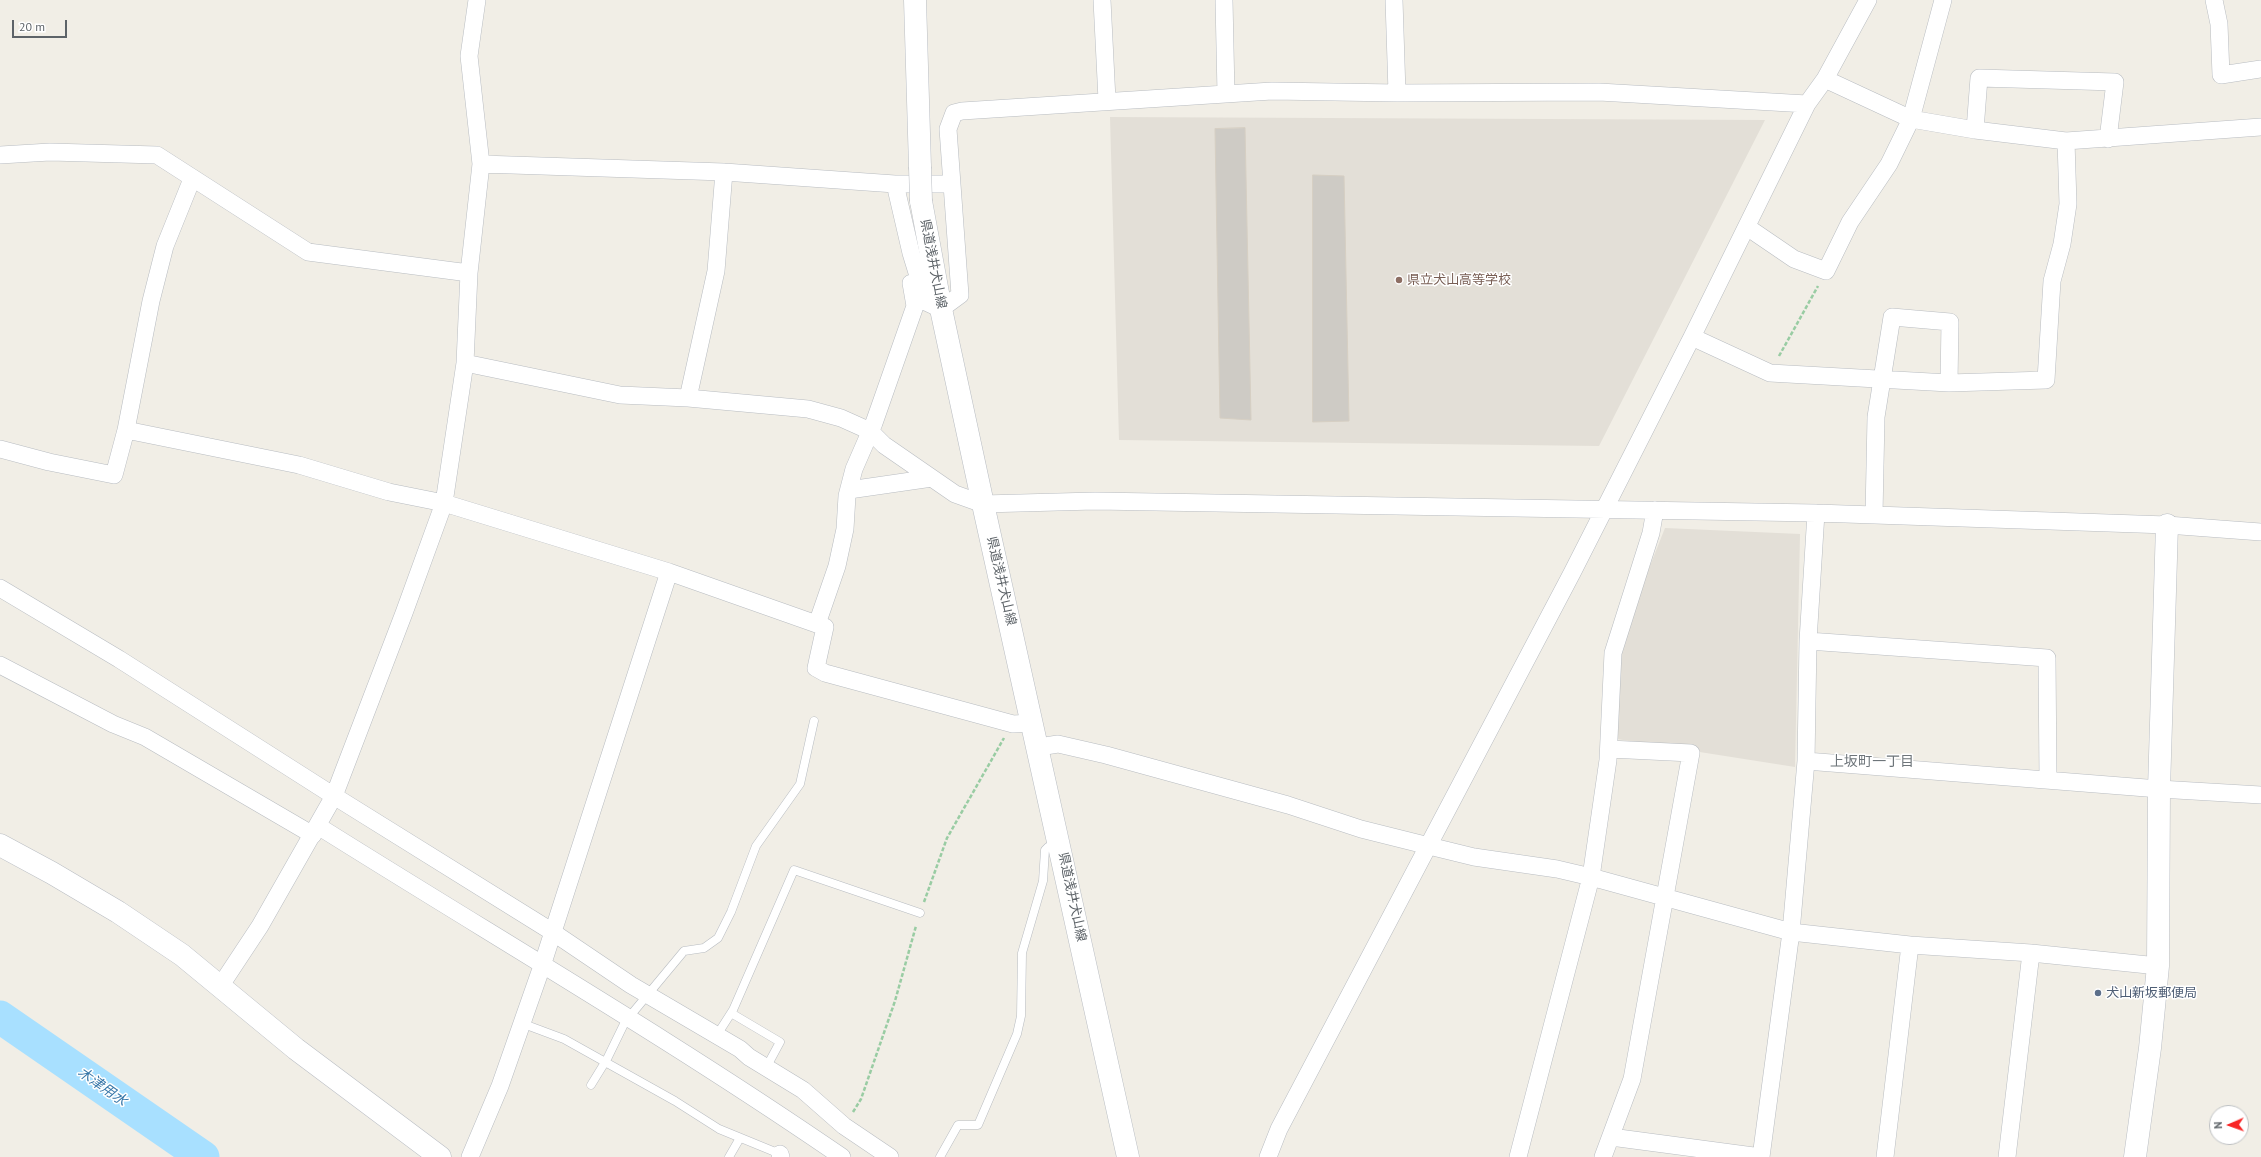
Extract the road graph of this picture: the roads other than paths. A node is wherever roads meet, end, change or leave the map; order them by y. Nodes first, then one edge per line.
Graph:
1 (477, 0) edge
2 (915, 0) edge
3 (1102, 0) edge
4 (1224, 0) edge
5 (1394, 0) edge
6 (1868, 0) edge
7 (1943, 0) edge
8 (2214, 0) edge
9 (2261, 69) edge
10 (1825, 79) junction
11 (1397, 93) junction
12 (1226, 94) junction
13 (1107, 100) junction
14 (1807, 104) junction
15 (1911, 119) junction
16 (2261, 127) edge
17 (1975, 130) junction
18 (2108, 139) junction
19 (2066, 142) junction
20 (0, 155) edge
21 (481, 164) junction
22 (724, 172) junction
23 (192, 180) junction
24 (895, 184) junction
25 (951, 184) junction
26 (1747, 228) junction
27 (911, 253) junction
28 (469, 273) junction
29 (941, 309) junction
30 (1692, 337) junction
31 (465, 363) junction
32 (1883, 379) junction
33 (1949, 383) junction
34 (688, 398) junction
35 (126, 430) junction
36 (870, 431) junction
37 (0, 449) edge
38 (932, 478) junction
39 (849, 490) junction
40 (444, 503) junction
41 (983, 504) junction
42 (1604, 509) junction
43 (1655, 510) junction
44 (1816, 513) junction
45 (1874, 515) junction
46 (2167, 525) junction
47 (2261, 532) edge
48 (669, 572) junction
49 (0, 588) edge
50 (817, 624) junction
51 (1808, 641) junction
52 (0, 665) edge
53 (814, 721) dead end
54 (1033, 723) junction
55 (1039, 747) junction
56 (1609, 749) junction
57 (1806, 761) junction
58 (2048, 780) junction
59 (2159, 789) junction
60 (2261, 795) edge
61 (334, 796) junction
62 (316, 830) junction
63 (0, 845) edge
64 (1060, 845) junction
65 (1429, 846) junction
66 (1590, 877) junction
67 (1665, 897) junction
68 (920, 913) dead end
69 (551, 931) junction
70 (1791, 932) junction
71 (1910, 945) junction
72 (2031, 953) junction
73 (542, 966) junction
74 (2158, 966) junction
75 (221, 985) junction
76 (648, 994) junction
77 (731, 1013) junction
78 (629, 1017) junction
79 (521, 1023) junction
80 (717, 1035) junction
81 (605, 1061) junction
82 (766, 1068) junction
83 (591, 1085) dead end
84 (1611, 1137) junction
85 (740, 1138) junction
86 (781, 1156) edge
87 (440, 1157) edge
88 (470, 1157) edge
89 (729, 1157) edge
90 (842, 1157) edge
91 (890, 1157) edge
92 (940, 1157) edge
93 (1128, 1157) edge
94 (1268, 1157) edge
95 (1518, 1157) edge
96 (1603, 1157) edge
97 (1761, 1157) edge
98 (1884, 1157) edge
99 (2007, 1157) edge
100 (2135, 1157) edge

1 - 21 street
2 - 29 main road, 県道浅井犬山線, bridge
3 - 13 street
4 - 12 street
5 - 11 street
6 - 10 street
7 - 15 street
8 - 9 street
10 - 14 street
10 - 15 street
11 - 12 street
11 - 14 street
12 - 13 street
13 - 25 street
14 - 26 street
15 - 17 street
15 - 26 street
16 - 18 street
17 - 18 street
17 - 19 street
18 - 19 street
19 - 33 street
20 - 23 street
21 - 22 street
21 - 28 street
22 - 24 street
22 - 34 street
23 - 28 street
23 - 35 street
24 - 25 street
24 - 27 street
25 - 29 street
26 - 30 street
27 - 29 street
27 - 36 street
28 - 31 street
29 - 41 main road, 県道浅井犬山線
30 - 32 street
30 - 42 street
31 - 34 street
31 - 40 street
32 - 33 street
32 - 33 street
32 - 45 street
34 - 36 street
35 - 37 street
35 - 40 street
36 - 38 street
36 - 39 street
38 - 39 street
38 - 41 street
39 - 50 street
40 - 48 street
40 - 61 street
41 - 42 street
41 - 54 main road, 県道浅井犬山線
42 - 43 street
42 - 65 street
43 - 44 street
43 - 56 street
44 - 45 street
44 - 51 street
45 - 46 street
46 - 47 street
46 - 59 main road
48 - 50 street
48 - 69 street
49 - 61 street
50 - 54 street
51 - 57 street
51 - 58 street
52 - 62 street
53 - 76 lane
54 - 55 main road, 県道浅井犬山線
55 - 64 main road, 県道浅井犬山線
55 - 65 street
56 - 66 street
56 - 67 street
57 - 58 street
57 - 70 street
58 - 59 street
59 - 60 street
59 - 74 main road
61 - 62 street
61 - 69 street
62 - 73 street
62 - 75 street
63 - 75 main road
64 - 92 lane
64 - 93 main road, 県道浅井犬山線
65 - 66 street
65 - 94 street
66 - 67 street
66 - 95 street
67 - 70 street
67 - 84 street
68 - 77 lane
69 - 73 street
69 - 76 street
70 - 71 street
70 - 97 street
71 - 72 street
71 - 98 street
72 - 74 street
72 - 99 street
73 - 78 street
73 - 79 street
74 - 100 main road
75 - 87 main road
76 - 78 lane
76 - 80 street
77 - 80 lane
77 - 82 lane
78 - 81 lane
78 - 90 street
79 - 81 lane
79 - 88 street
80 - 82 street
81 - 83 lane
81 - 85 lane
82 - 91 street
84 - 96 street
84 - 97 street
85 - 86 lane
85 - 89 lane

